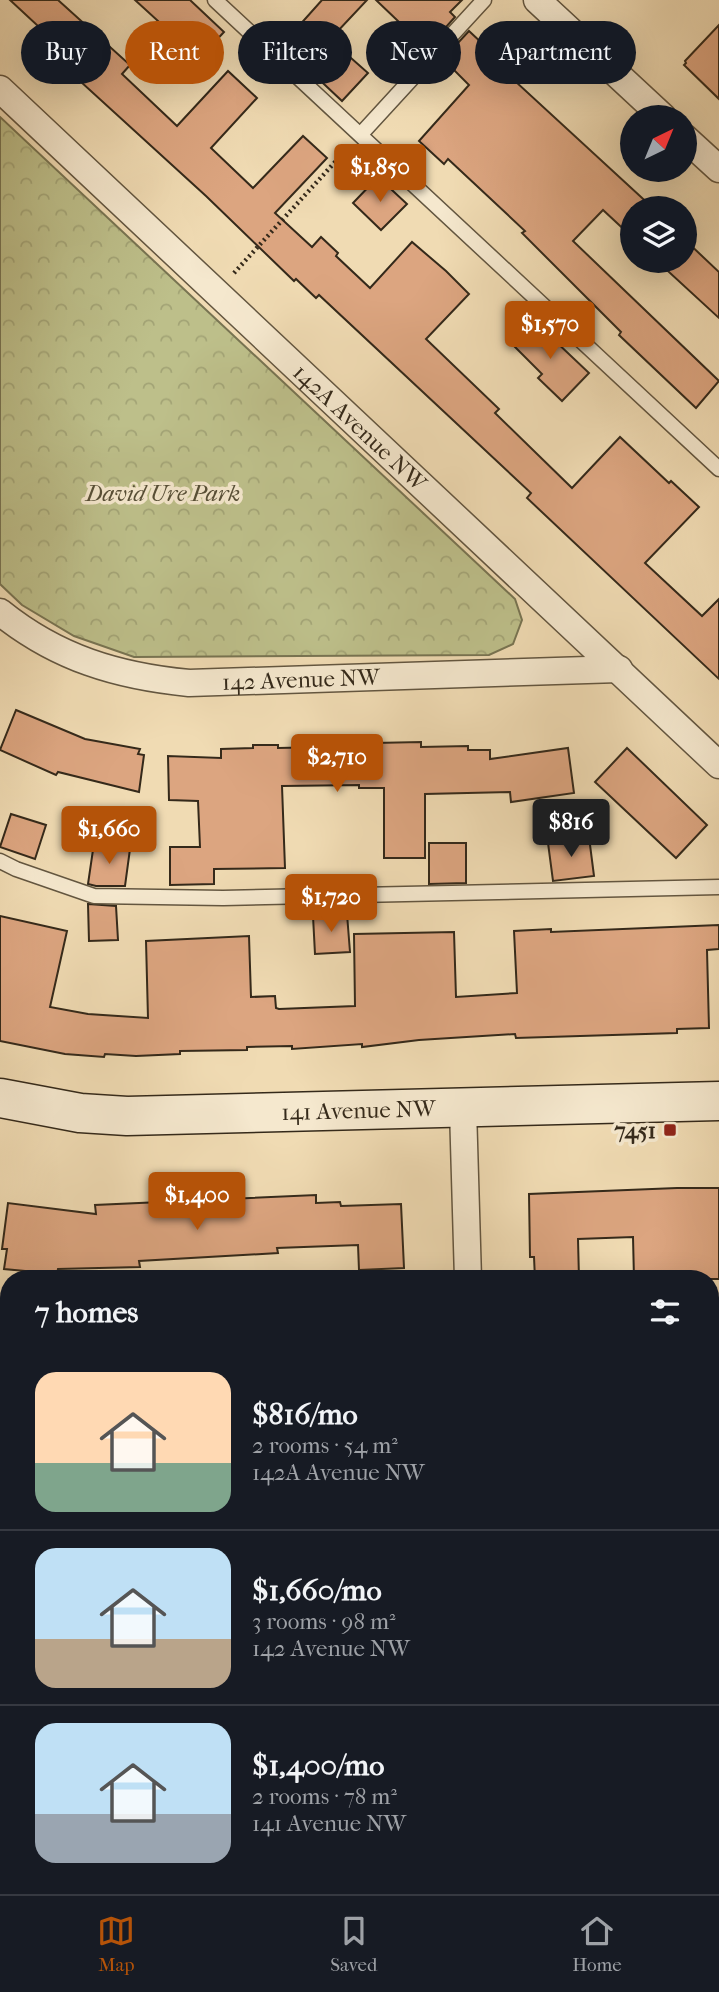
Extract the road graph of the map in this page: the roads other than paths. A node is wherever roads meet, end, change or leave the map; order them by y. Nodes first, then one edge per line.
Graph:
1 (215, 0) edge
2 (484, 0) edge
3 (537, 0) edge
4 (0, 89) edge
5 (650, 105) edge
6 (361, 134) junction
7 (697, 149) edge
8 (719, 169) edge
9 (719, 469) edge
10 (0, 612) edge
11 (618, 669) junction
12 (719, 765) edge
13 (0, 861) edge
14 (719, 887) edge
15 (0, 1098) edge
16 (719, 1101) edge
17 (463, 1109) junction
18 (468, 1270) edge

1 - 6 lane
2 - 6 lane
3 - 5 street
4 - 11 street, 142A Avenue NW
6 - 9 lane
7 - 8 street
10 - 11 street, 142 Avenue NW
11 - 12 street, 142A Avenue NW
13 - 14 lane
15 - 17 street, 141 Avenue NW
16 - 17 street, 141 Avenue NW
17 - 18 street

